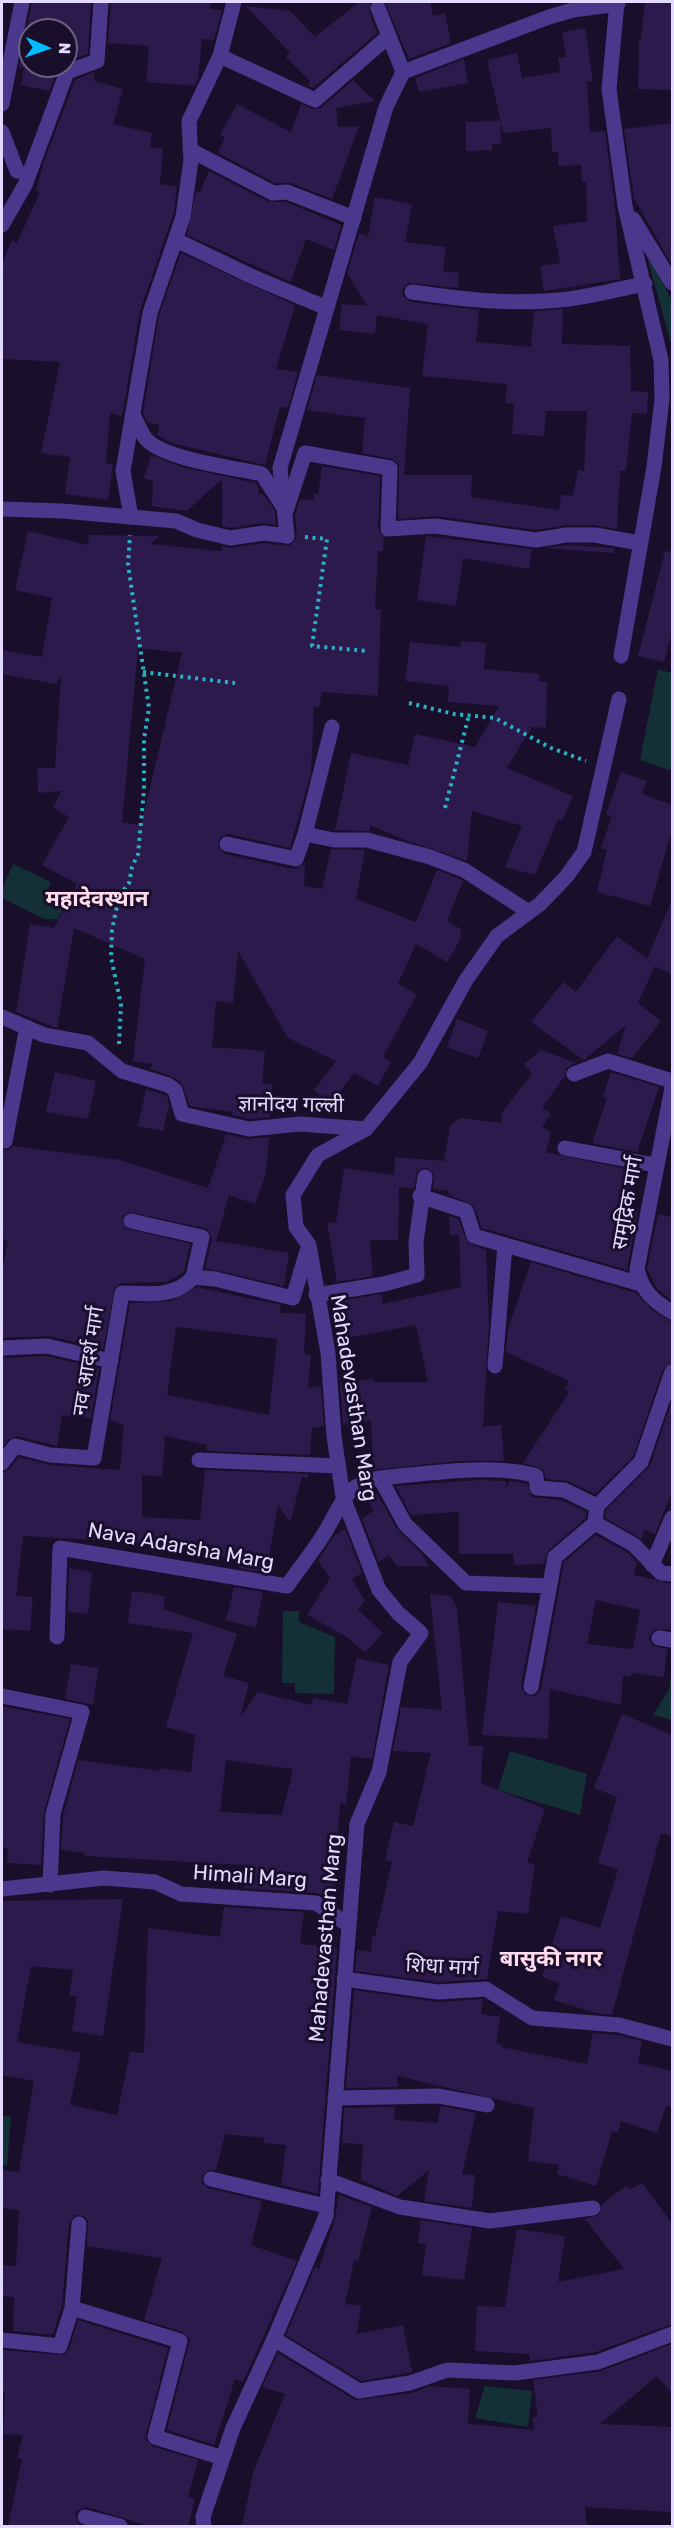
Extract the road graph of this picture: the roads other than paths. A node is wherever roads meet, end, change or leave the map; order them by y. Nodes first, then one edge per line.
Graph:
1 (22, 2) edge
2 (101, 2) edge
3 (233, 2) edge
4 (617, 3) edge
5 (378, 8) dead end
6 (388, 36) junction
7 (220, 56) junction
8 (403, 72) junction
9 (2, 104) edge
10 (2, 132) edge
11 (190, 150) junction
12 (2, 160) edge
13 (17, 171) junction
14 (25, 185) junction
15 (625, 206) junction
16 (354, 218) junction
17 (2, 225) edge
18 (176, 240) junction
19 (672, 283) edge
20 (645, 284) junction
21 (412, 292) dead end
22 (327, 308) junction
23 (133, 415) junction
24 (2, 509) edge
25 (286, 511) junction
26 (131, 517) junction
27 (640, 543) junction
28 (621, 656) dead end
29 (619, 699) dead end
30 (332, 727) dead end
31 (305, 834) junction
32 (227, 844) dead end
33 (529, 912) junction
34 (2, 1017) edge
35 (27, 1027) junction
36 (574, 1074) dead end
37 (672, 1081) edge
38 (672, 1088) edge
39 (366, 1129) junction
40 (5, 1141) dead end
41 (565, 1148) dead end
42 (655, 1165) junction
43 (424, 1177) dead end
44 (420, 1196) junction
45 (131, 1221) dead end
46 (309, 1245) junction
47 (505, 1245) junction
48 (193, 1277) junction
49 (641, 1284) junction
50 (316, 1295) junction
51 (672, 1312) edge
52 (2, 1347) edge
53 (111, 1361) junction
54 (495, 1366) dead end
55 (672, 1372) edge
56 (199, 1460) dead end
57 (2, 1463) edge
58 (338, 1466) junction
59 (380, 1478) junction
60 (343, 1497) junction
61 (597, 1506) junction
62 (672, 1518) edge
63 (595, 1523) junction
64 (652, 1564) junction
65 (672, 1574) edge
66 (550, 1586) junction
67 (57, 1637) dead end
68 (531, 1687) dead end
69 (2, 1696) edge
70 (50, 1885) junction
71 (2, 1889) edge
72 (347, 1924) junction
73 (344, 1979) junction
74 (672, 2039) edge
75 (334, 2098) junction
76 (487, 2105) dead end
77 (211, 2179) dead end
78 (328, 2181) junction
79 (326, 2206) junction
80 (593, 2208) dead end
81 (79, 2224) dead end
82 (72, 2308) junction
83 (672, 2334) edge
84 (274, 2339) junction
85 (2, 2340) edge
86 (223, 2458) junction
87 (85, 2517) dead end
88 (120, 2526) edge
89 (204, 2526) edge

1 - 9 street
2 - 14 street
3 - 7 street
4 - 8 street
4 - 15 street
5 - 6 street
6 - 7 street
6 - 8 street
7 - 11 street
8 - 16 street
10 - 13 street
11 - 16 street
11 - 18 street
12 - 13 street
13 - 14 street
14 - 17 street
15 - 19 street
15 - 20 street
16 - 22 street
18 - 22 street
18 - 23 street
20 - 21 street
20 - 27 street
22 - 25 street
23 - 25 street
23 - 26 street
24 - 26 street
25 - 26 street
25 - 27 street
27 - 28 street
29 - 33 street, Mahadevasthan Marg
30 - 31 street
31 - 32 street
31 - 33 street
33 - 39 street, Mahadevasthan Marg
34 - 35 street, ज्ञानोदय गल्ली
35 - 39 street, ज्ञानोदय गल्ली
35 - 40 street
36 - 37 street
38 - 42 street, समुद्रिक मार्ग
39 - 46 street, Mahadevasthan Marg
41 - 42 street
42 - 49 street, समुद्रिक मार्ग
43 - 44 street
44 - 47 street
44 - 50 street
45 - 48 street
46 - 48 street
46 - 50 street, Mahadevasthan Marg
47 - 49 street
47 - 54 street
48 - 53 street, नव आदर्श मार्ग
49 - 51 street
50 - 58 street, Mahadevasthan Marg
52 - 53 street
53 - 57 street, नव आदर्श मार्ग
55 - 61 street
56 - 58 street
58 - 60 street, Mahadevasthan Marg
59 - 60 street, Nava Adarsha Marg
59 - 61 street, Nava Adarsha Marg
59 - 66 street
60 - 67 street, Nava Adarsha Marg
60 - 72 street, Mahadevasthan Marg
61 - 63 street
62 - 64 street
63 - 64 street
63 - 66 street
64 - 65 street
66 - 68 street
69 - 70 street
70 - 71 street, Himali Marg
70 - 72 street, Himali Marg
72 - 73 street, Mahadevasthan Marg
73 - 74 street, शिधा मार्ग
73 - 75 street, Mahadevasthan Marg
75 - 76 street
75 - 78 street, Mahadevasthan Marg
77 - 79 street
78 - 79 street, Mahadevasthan Marg
78 - 80 street
79 - 84 street, Mahadevasthan Marg
81 - 82 street
82 - 85 street
82 - 86 street
83 - 84 street
84 - 86 street, Mahadevasthan Marg
86 - 89 street, Mahadevasthan Marg
87 - 88 street

